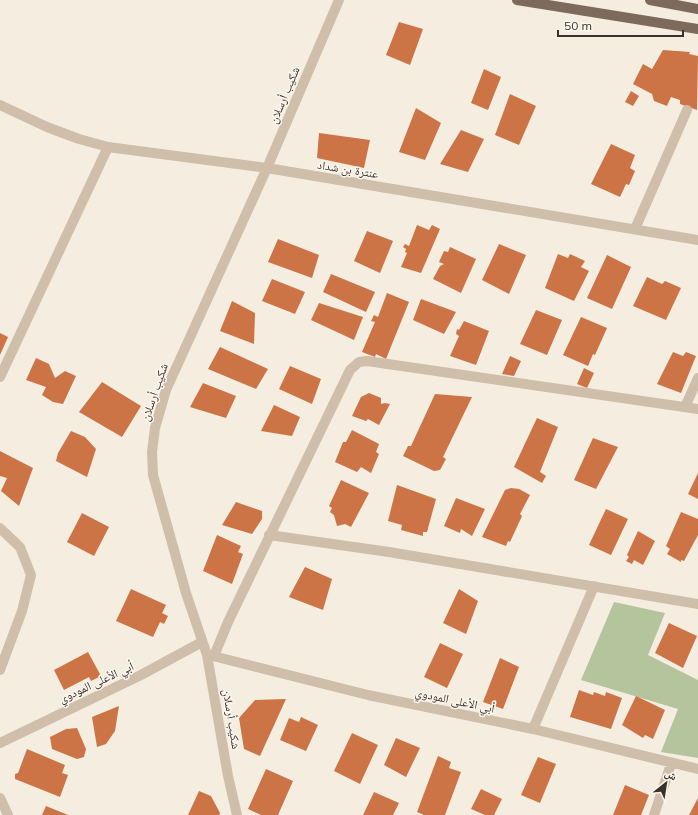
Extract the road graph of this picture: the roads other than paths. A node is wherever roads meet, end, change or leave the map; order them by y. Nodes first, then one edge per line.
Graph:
1 (339, 0) edge
2 (517, 0) edge
3 (650, 0) edge
4 (698, 9) edge
5 (698, 29) edge
6 (0, 105) edge
7 (687, 110) dead end
8 (108, 147) junction
9 (267, 168) junction
10 (635, 229) junction
11 (698, 240) edge
12 (0, 377) edge
13 (698, 378) edge
14 (685, 407) junction
15 (698, 409) edge
16 (0, 528) edge
17 (269, 535) junction
18 (594, 586) junction
19 (698, 604) edge
20 (202, 642) junction
21 (211, 655) junction
22 (0, 670) edge
23 (533, 730) junction
24 (0, 743) edge
25 (671, 764) junction
26 (698, 769) edge
27 (0, 798) edge
28 (8, 815) edge
29 (237, 815) edge
30 (654, 815) edge

1 - 9 street, شكيب أرسلان
2 - 5 main road
3 - 4 main road
6 - 8 street, عنترة بن شداد
7 - 10 street
8 - 9 street, عنترة بن شداد
8 - 12 street
9 - 10 street, عنترة بن شداد
9 - 20 street, شكيب أرسلان
10 - 11 street, عنترة بن شداد
13 - 14 street
14 - 15 street
14 - 17 street
16 - 22 street
17 - 18 street
17 - 21 street
18 - 19 street
18 - 23 street
20 - 21 street, شكيب أرسلان
20 - 24 street, أبي الأعلى المودوي
21 - 23 street, أبي الأعلى المودوي
21 - 29 street, شكيب أرسلان
23 - 25 street, أبي الأعلى المودوي
25 - 26 street, أبي الأعلى المودوي
25 - 30 street
27 - 28 street

